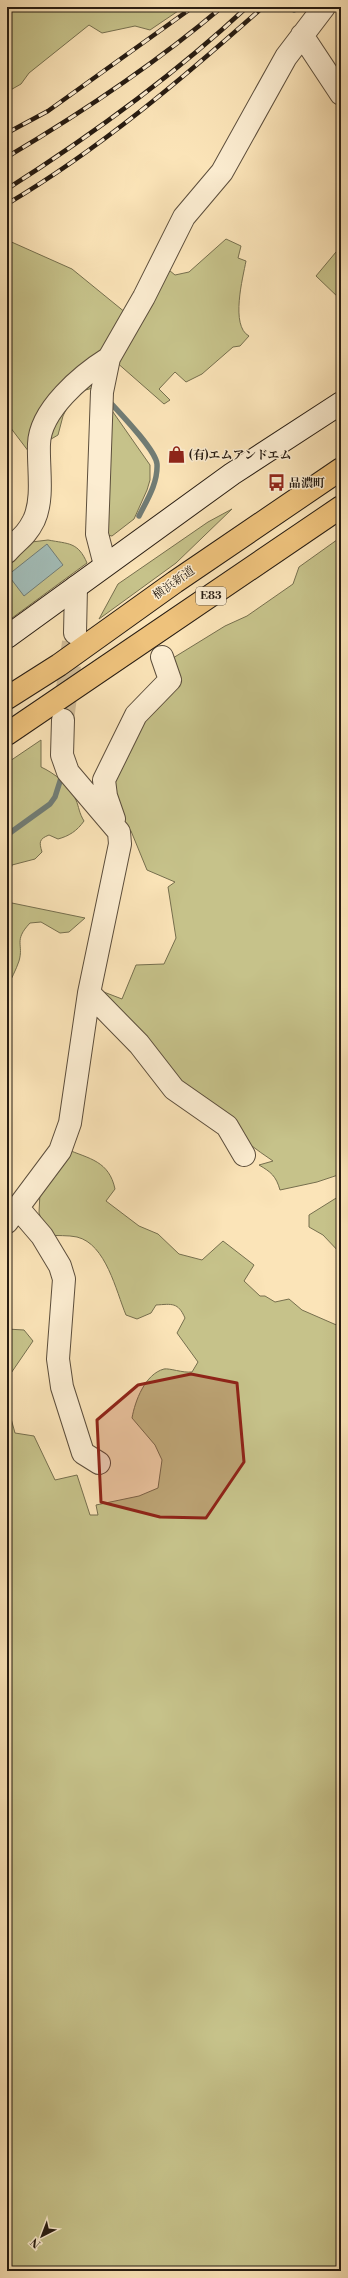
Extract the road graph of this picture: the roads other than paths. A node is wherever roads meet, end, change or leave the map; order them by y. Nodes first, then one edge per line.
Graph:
1 (324, 7) edge
2 (302, 35) junction
3 (341, 94) edge
4 (109, 358) junction
5 (341, 403) edge
6 (341, 469) edge
7 (341, 507) edge
8 (7, 552) edge
9 (105, 565) junction
10 (76, 587) junction
11 (74, 633) tunnel mouth
12 (7, 638) edge
13 (162, 657) dead end
14 (7, 698) edge
15 (63, 720) tunnel mouth
16 (7, 734) edge
17 (119, 832) junction
18 (89, 993) junction
19 (244, 1155) dead end
20 (13, 1215) edge
21 (99, 1463) dead end

1 - 2 street
2 - 3 street
2 - 4 street
4 - 8 street
4 - 9 street
5 - 9 street
6 - 14 highway, 横浜新道 / E83
7 - 16 highway, E83
9 - 10 street
10 - 11 street
10 - 12 street
13 - 17 street
15 - 17 street
17 - 18 street
18 - 19 street
18 - 20 street
20 - 21 street

